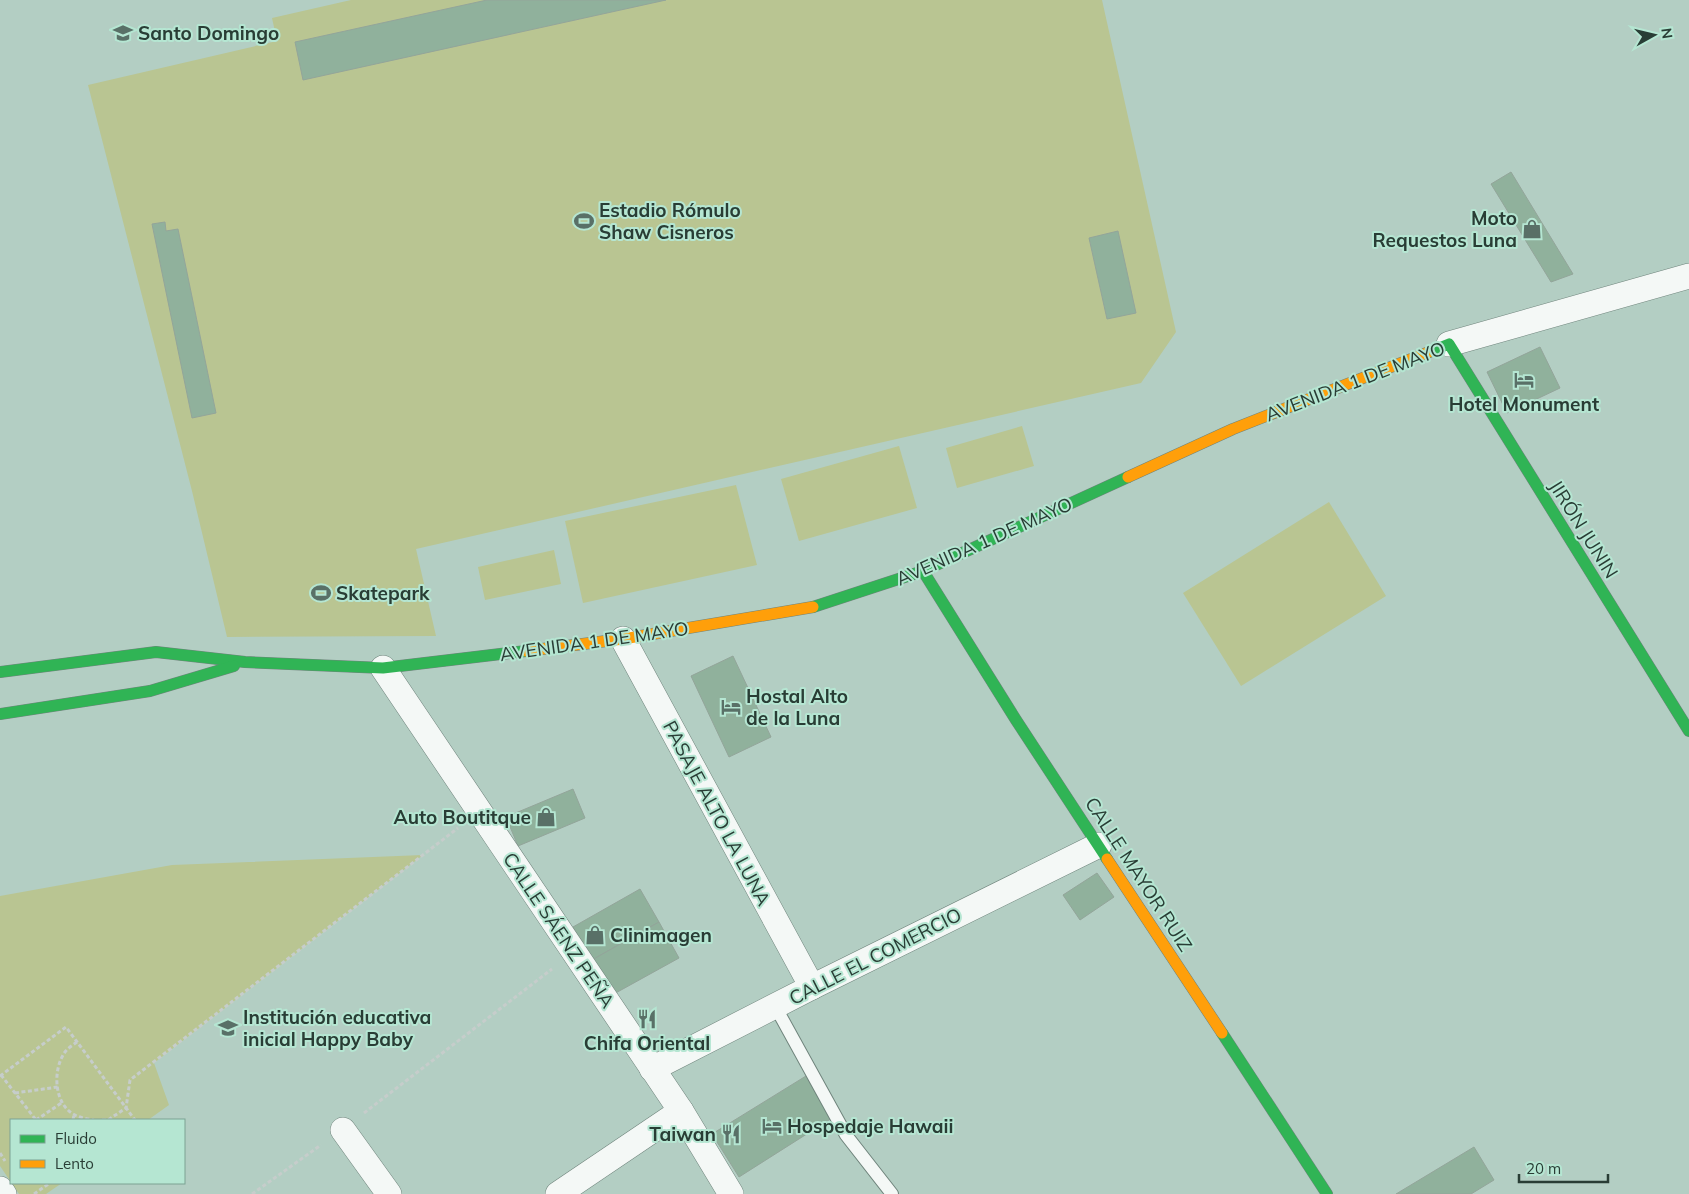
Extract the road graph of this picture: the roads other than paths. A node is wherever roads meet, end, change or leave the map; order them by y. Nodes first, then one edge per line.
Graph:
1 (1689, 276) edge
2 (1449, 344) junction
3 (923, 571) junction
4 (623, 639) junction
5 (246, 662) junction
6 (383, 668) junction
7 (0, 672) edge
8 (0, 714) edge
9 (1689, 731) edge
10 (1098, 844) junction
11 (812, 987) junction
12 (776, 1006) junction
13 (652, 1069) junction
14 (681, 1111) junction
15 (343, 1130) road end
16 (0, 1188) edge
17 (4, 1194) edge
18 (389, 1194) edge
19 (558, 1194) edge
20 (732, 1194) edge
21 (892, 1194) edge
22 (1327, 1194) edge

1 - 2 street, AVENIDA 1 DE MAYO
2 - 3 street, AVENIDA 1 DE MAYO
2 - 9 street, JIRÓN JUNIN
3 - 4 street, AVENIDA 1 DE MAYO
3 - 10 street, CALLE MAYOR RUIZ
4 - 6 street, AVENIDA 1 DE MAYO
4 - 11 street, PASAJE ALTO LA LUNA
5 - 6 street, AVENIDA 1 DE MAYO
5 - 7 street, AVENIDA 1 DE MAYO
5 - 8 street, AVENIDA 1 DE MAYO
6 - 13 street, CALLE SÁENZ PEÑA
10 - 11 street, CALLE EL COMERCIO
10 - 22 street, CALLE MAYOR RUIZ
11 - 12 street, CALLE EL COMERCIO
12 - 13 street, CALLE EL COMERCIO
12 - 21 lane
13 - 14 street, CALLE SÁENZ PEÑA
14 - 19 street
14 - 20 street, CALLE SÁENZ PEÑA
15 - 18 street
16 - 17 street

